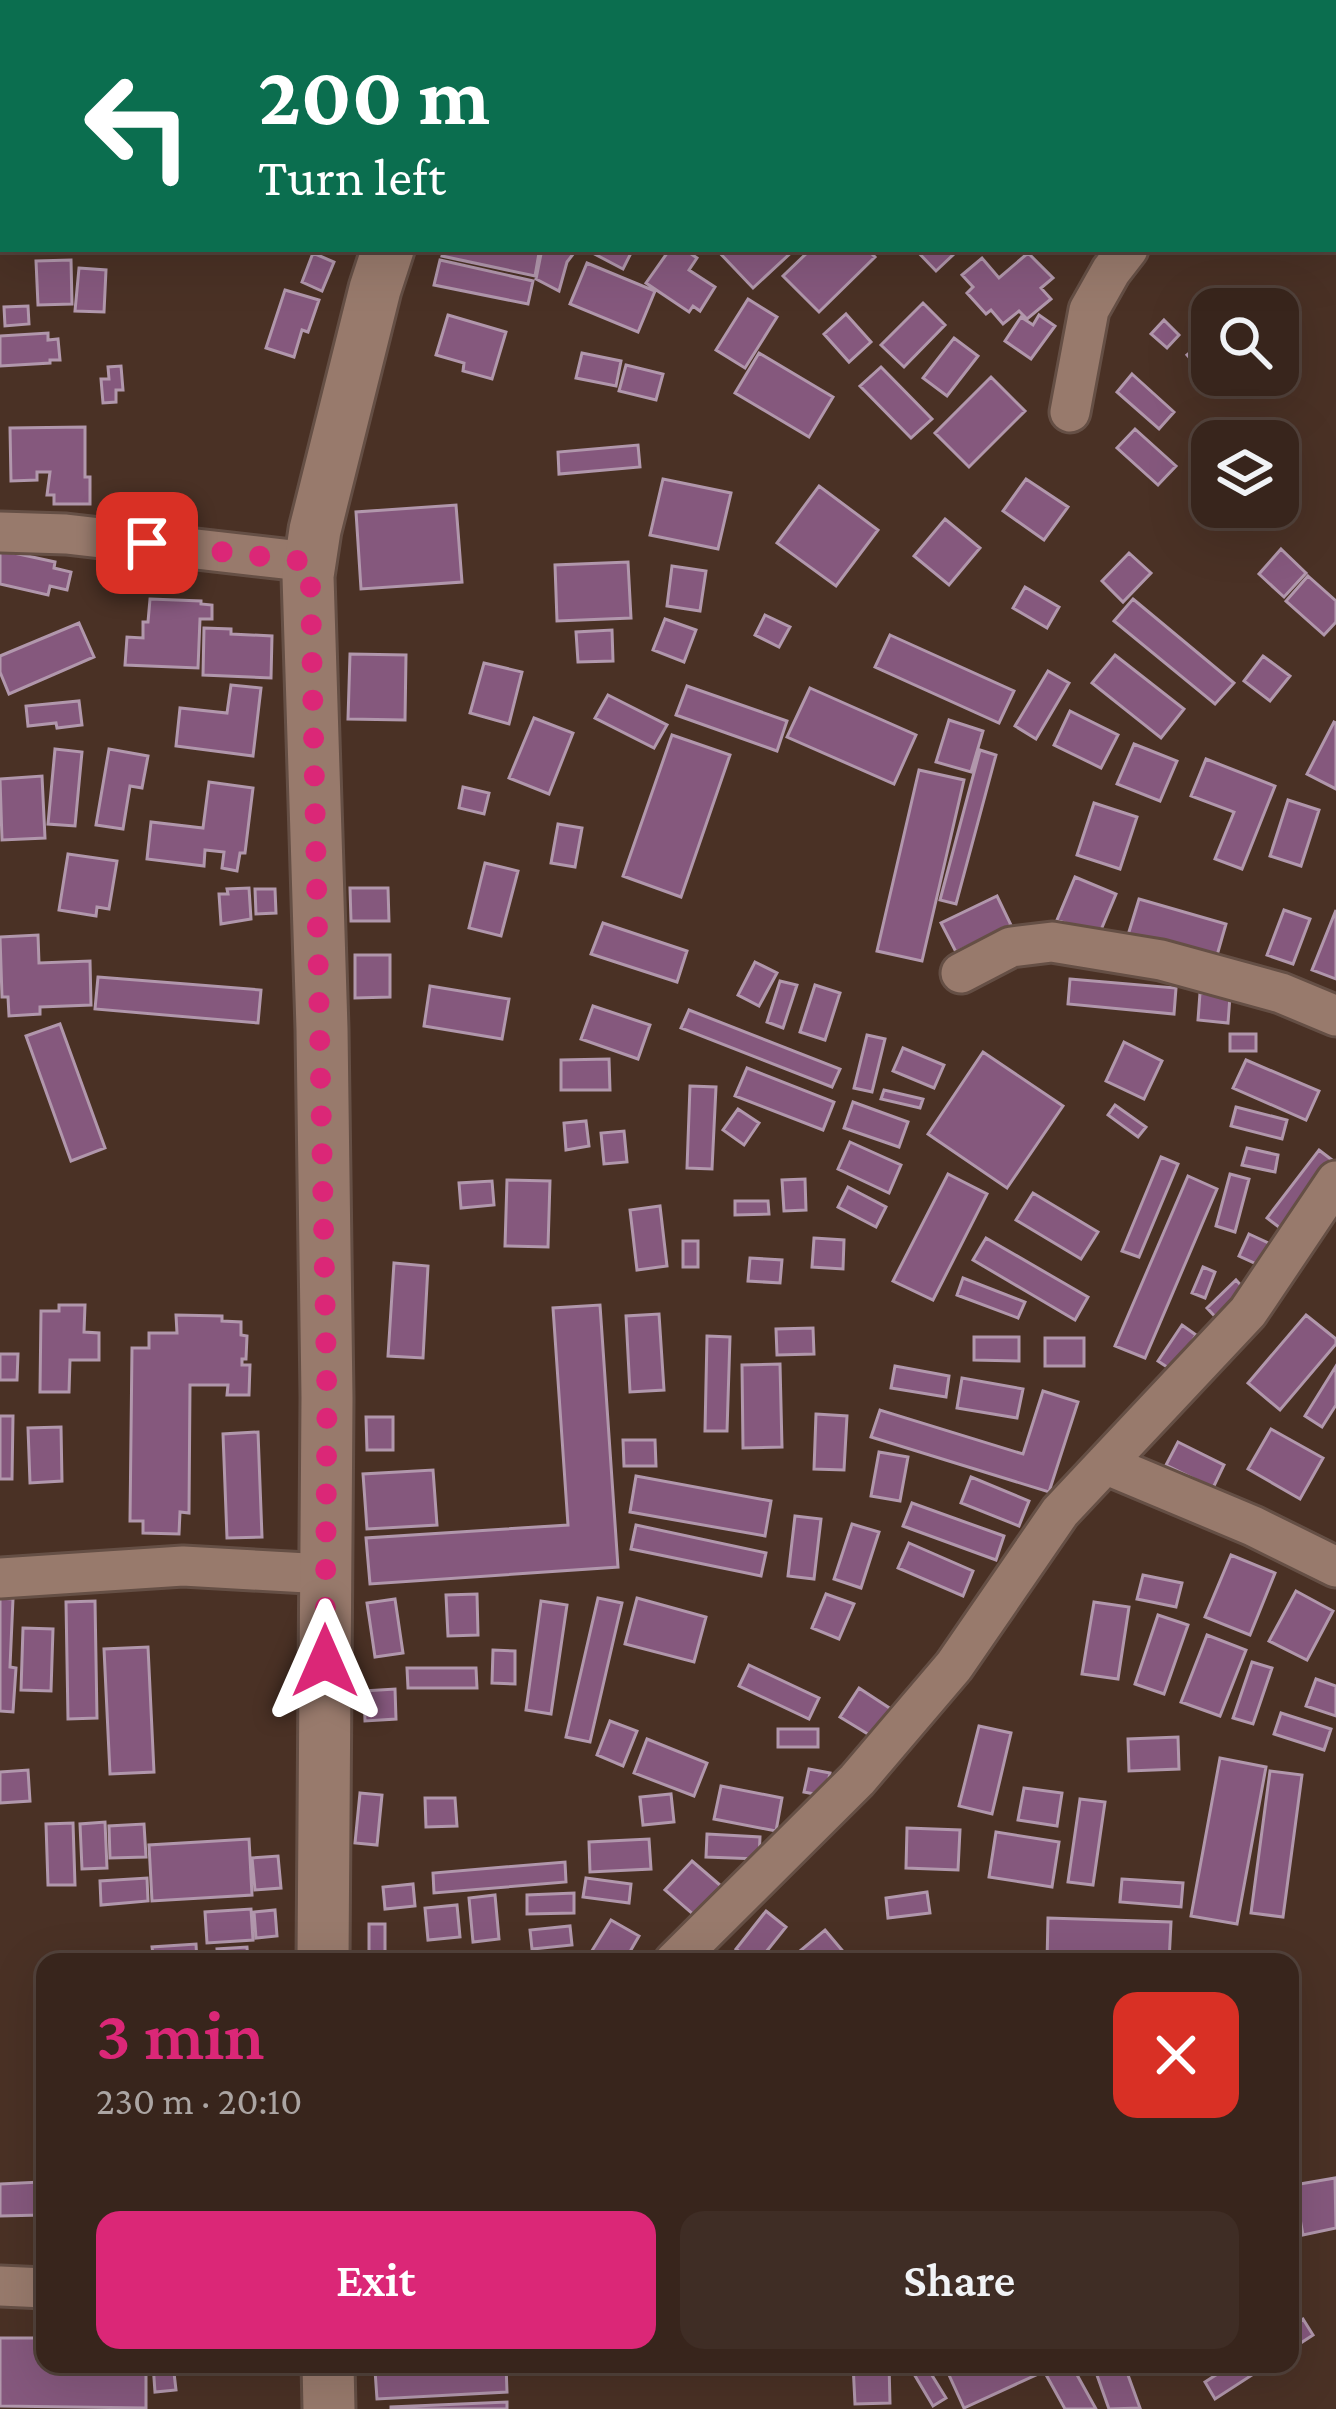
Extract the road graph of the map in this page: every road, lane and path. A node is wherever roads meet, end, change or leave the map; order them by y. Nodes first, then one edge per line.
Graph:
1 (387, 252) edge
2 (1127, 252) edge
3 (1070, 412) dead end
4 (0, 532) edge
5 (310, 562) junction
6 (961, 973) dead end
7 (1336, 1016) edge
8 (1336, 1181) edge
9 (1105, 1464) junction
10 (1336, 1567) edge
11 (326, 1574) junction
12 (0, 1578) edge
13 (322, 1953) edge
14 (683, 1953) edge
15 (0, 2285) edge
16 (36, 2287) edge
17 (328, 2373) edge
18 (329, 2409) edge

1 - 5 street
2 - 3 street
4 - 5 street
5 - 11 street
6 - 7 street
8 - 9 street
9 - 10 street
9 - 14 street
11 - 12 street
11 - 13 street
15 - 16 street
17 - 18 street

